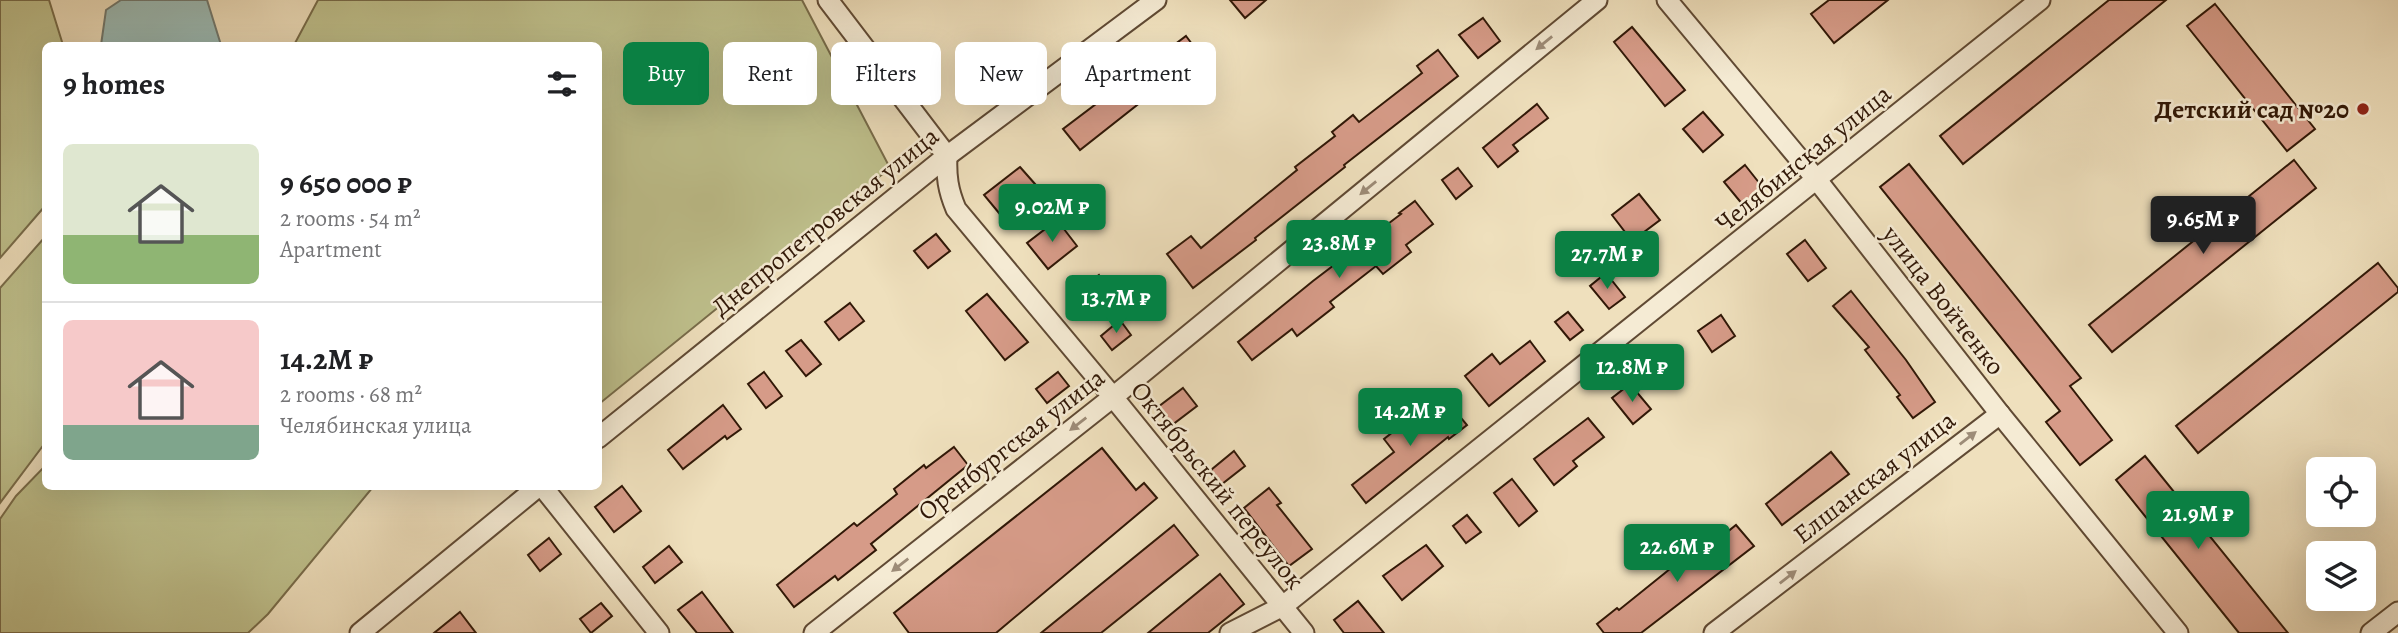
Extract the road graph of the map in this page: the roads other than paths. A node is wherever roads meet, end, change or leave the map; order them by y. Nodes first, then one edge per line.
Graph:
1 (828, 0) edge
2 (1156, 0) edge
3 (1597, 0) edge
4 (1668, 0) edge
5 (2040, 0) edge
6 (947, 156) junction
7 (1817, 180) junction
8 (1113, 397) junction
9 (2000, 414) junction
10 (602, 435) edge
11 (535, 490) edge
12 (543, 490) edge
13 (1283, 606) junction
14 (2398, 612) edge
15 (360, 633) edge
16 (659, 633) edge
17 (814, 633) edge
18 (1230, 633) edge
19 (1304, 633) edge
20 (1714, 633) edge
21 (2178, 633) edge
22 (2371, 633) edge

1 - 6 street
2 - 6 street, Днепропетровская улица
3 -> 8 street, Оренбургская улица
4 - 7 street, улица Войченко
5 - 7 street, Челябинская улица
6 - 8 street, Октябрьский переулок
6 - 10 street, Днепропетровская улица
7 - 9 street, улица Войченко
7 - 13 street, Челябинская улица
8 - 13 street, Октябрьский переулок
8 -> 17 street, Оренбургская улица
20 -> 9 street, Елшанская улица
9 - 21 street, улица Войченко
11 - 15 street
12 - 16 street
13 - 18 street, Челябинская улица
13 - 19 street, Октябрьский переулок
14 - 22 street

